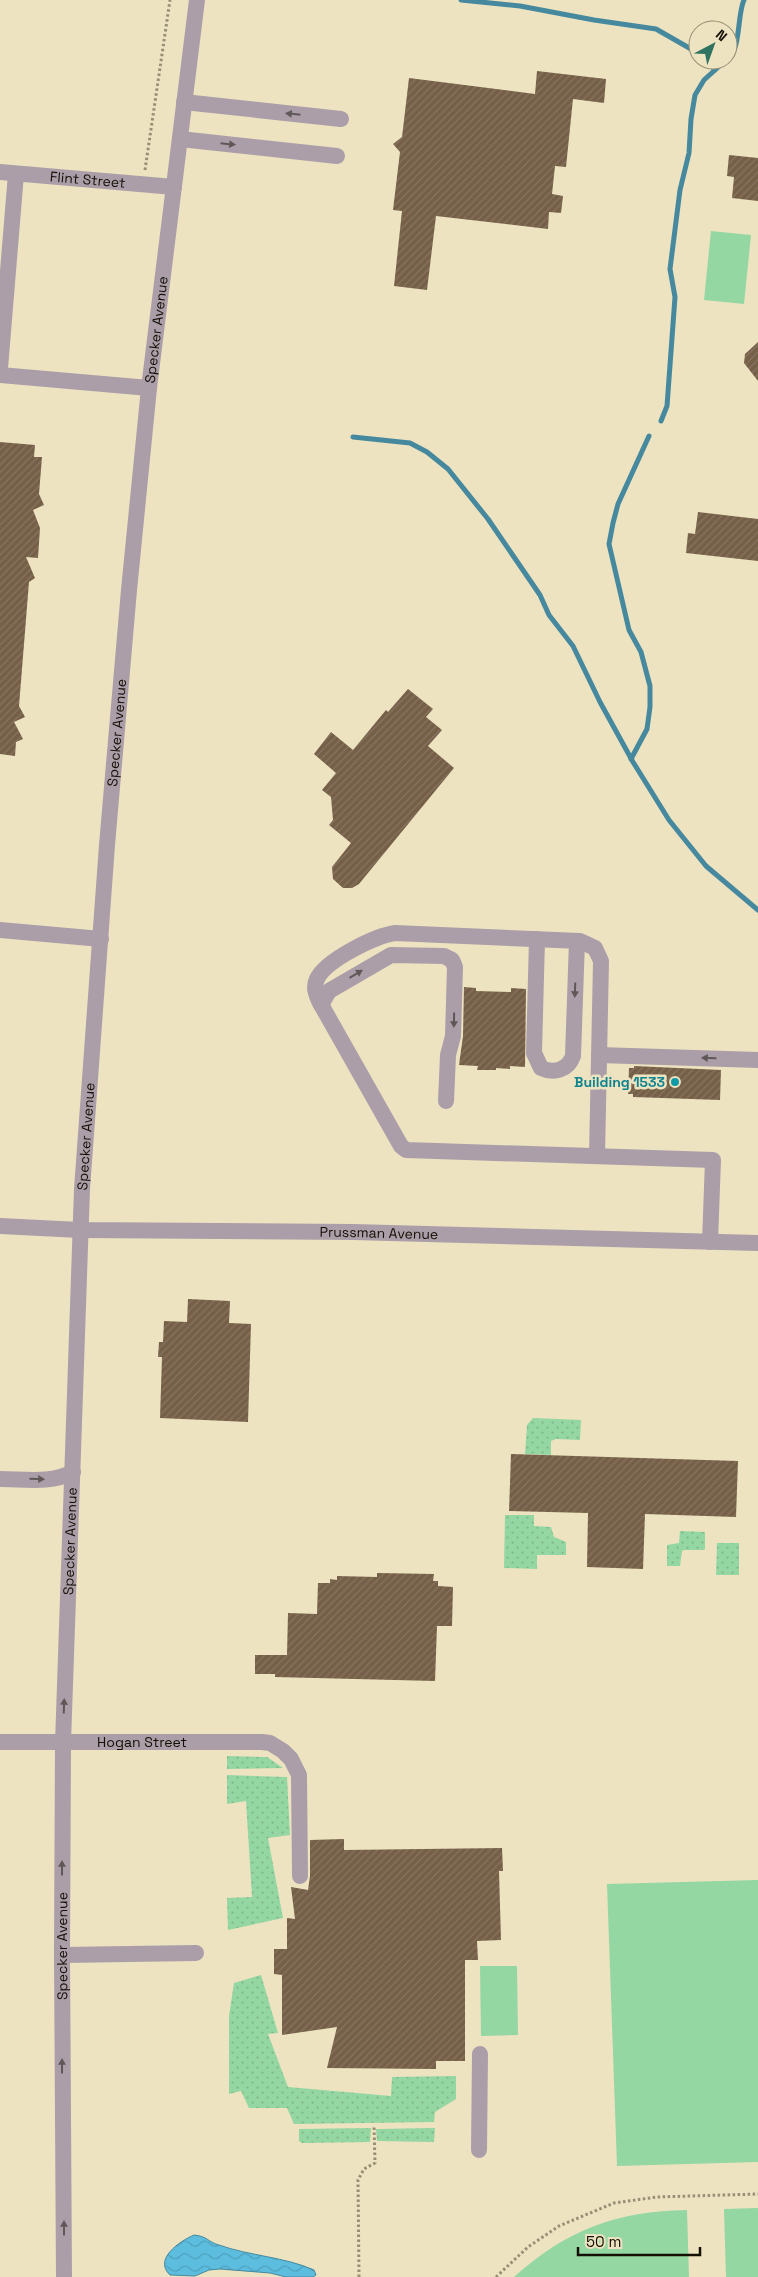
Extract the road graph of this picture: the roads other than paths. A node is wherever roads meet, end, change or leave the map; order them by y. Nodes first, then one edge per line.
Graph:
1 (197, 0) edge
2 (184, 102) junction
3 (341, 119) dead end
4 (180, 139) junction
5 (337, 156) dead end
6 (8, 173) edge
7 (174, 187) junction
8 (0, 368) edge
9 (0, 375) edge
10 (148, 388) junction
11 (0, 930) edge
12 (100, 939) junction
13 (537, 939) junction
14 (577, 941) junction
15 (320, 1005) junction
16 (599, 1055) junction
17 (758, 1060) edge
18 (446, 1101) dead end
19 (597, 1156) junction
20 (0, 1226) edge
21 (80, 1230) junction
22 (710, 1242) junction
23 (758, 1243) edge
24 (73, 1472) junction
25 (0, 1479) edge
26 (0, 1742) edge
27 (63, 1743) junction
28 (300, 1876) dead end
29 (196, 1954) dead end
30 (62, 1955) junction
31 (480, 2054) dead end
32 (479, 2150) dead end
33 (64, 2277) edge

1 - 2 street, Specker Avenue
3 -> 2 street
2 - 4 street, Specker Avenue
4 -> 5 street
4 - 7 street, Specker Avenue
6 - 7 street, Flint Street
6 - 8 street
7 - 10 street, Specker Avenue
9 - 10 street
10 - 12 street, Specker Avenue
11 - 12 street
12 - 21 street, Specker Avenue
13 - 14 street
14 -> 13 street
13 - 15 street
14 - 16 street
15 -> 18 street
15 - 19 street
17 -> 16 street
16 - 19 street
19 - 22 street
20 - 21 street, Prussman Avenue
21 - 22 street, Prussman Avenue
21 - 24 street, Specker Avenue
22 - 23 street, Prussman Avenue
25 -> 24 street
27 -> 24 street, Specker Avenue
26 - 27 street, Hogan Street
27 - 28 street, Hogan Street
30 -> 27 street, Specker Avenue
29 - 30 street
33 -> 30 street, Specker Avenue
31 - 32 street

